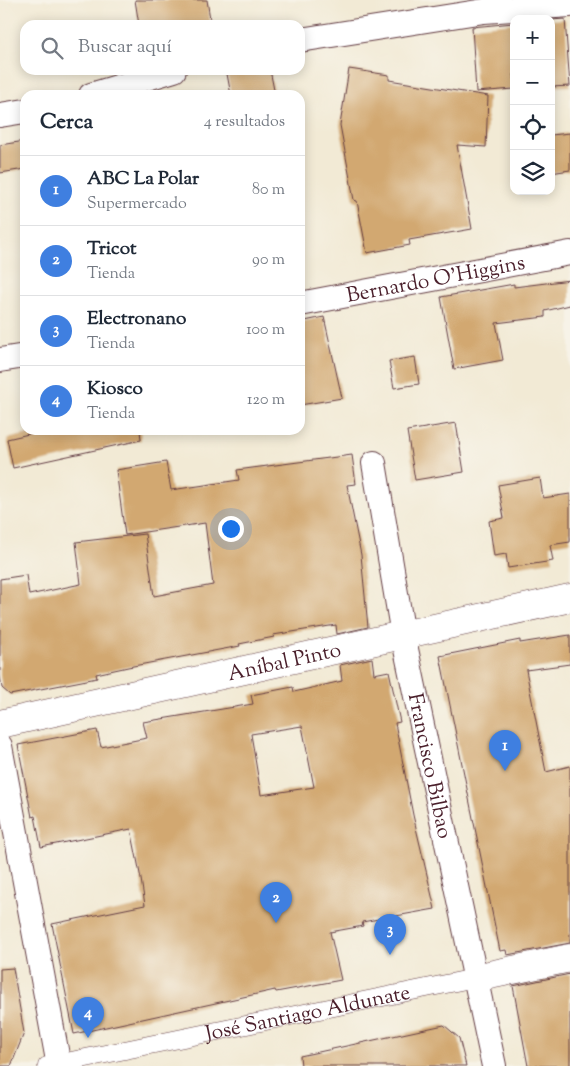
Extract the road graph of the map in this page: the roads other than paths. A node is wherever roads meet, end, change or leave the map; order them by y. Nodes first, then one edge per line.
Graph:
1 (570, 5) edge
2 (305, 39) edge
3 (157, 75) edge
4 (108, 90) edge
5 (20, 112) edge
6 (0, 116) edge
7 (570, 253) edge
8 (305, 303) edge
9 (20, 357) edge
10 (0, 360) edge
11 (374, 463) dead end
12 (570, 598) edge
13 (403, 636) junction
14 (0, 724) edge
15 (0, 746) edge
16 (570, 958) edge
17 (476, 978) junction
18 (55, 1065) edge
19 (494, 1066) edge

1 - 2 street
3 - 4 street
5 - 6 street
7 - 8 street, Bernardo O'Higgins
9 - 10 street
11 - 13 street, Francisco Bilbao
12 - 13 main road, Aníbal Pinto
13 - 14 main road, Aníbal Pinto
13 - 17 street, Francisco Bilbao
15 - 18 street
16 - 17 main road, José Santiago Aldunate
17 - 18 street, José Santiago Aldunate
17 - 19 street, Francisco Bilbao

